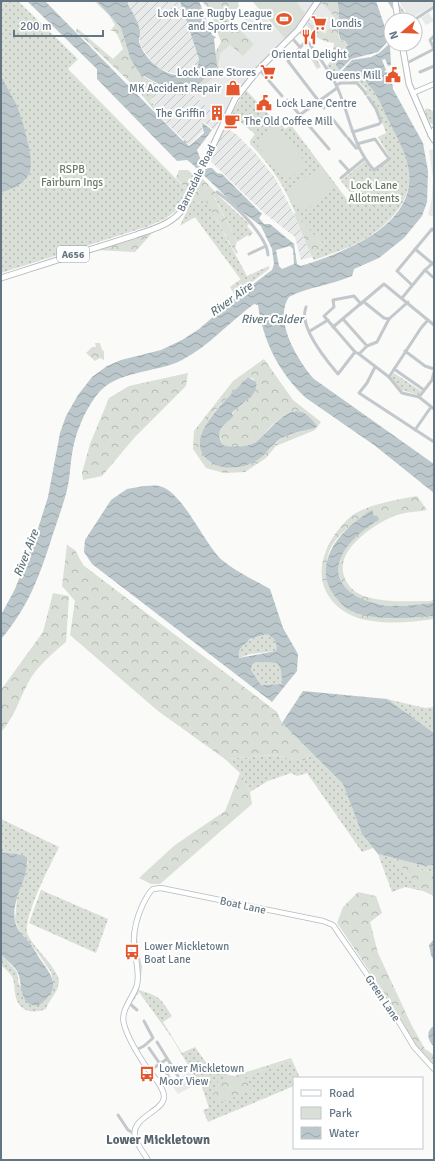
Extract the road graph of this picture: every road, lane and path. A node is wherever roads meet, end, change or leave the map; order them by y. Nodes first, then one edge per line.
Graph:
1 (318, 1) edge
2 (389, 1) edge
3 (395, 1) edge
4 (434, 7) edge
5 (396, 12) edge
6 (397, 12) edge
7 (423, 14) edge
8 (301, 32) dead end
9 (434, 36) edge
10 (291, 37) junction
11 (306, 41) junction
12 (300, 47) junction
13 (434, 50) edge
14 (403, 52) edge
15 (405, 64) junction
16 (434, 66) edge
17 (259, 70) junction
18 (422, 70) dead end
19 (434, 84) edge
20 (337, 86) junction
21 (366, 92) dead end
22 (412, 93) junction
23 (282, 96) dead end
24 (368, 97) dead end
25 (287, 100) dead end
26 (319, 101) junction
27 (324, 108) dead end
28 (300, 115) junction
29 (331, 117) dead end
30 (290, 122) dead end
31 (353, 132) junction
32 (433, 136) edge
33 (358, 146) junction
34 (329, 149) dead end
35 (364, 159) junction
36 (340, 161) dead end
37 (349, 171) junction
38 (341, 178) dead end
39 (217, 192) dead end
40 (434, 231) edge
41 (266, 246) junction
42 (415, 249) junction
43 (249, 254) dead end
44 (268, 255) dead end
45 (433, 263) edge
46 (425, 270) junction
47 (1, 278) edge
48 (434, 278) edge
49 (412, 285) junction
50 (402, 298) junction
51 (408, 302) junction
52 (363, 303) junction
53 (306, 307) dead end
54 (343, 319) junction
55 (389, 319) junction
56 (328, 320) junction
57 (428, 320) junction
58 (434, 325) edge
59 (334, 327) junction
60 (310, 331) junction
61 (366, 345) junction
62 (405, 351) junction
63 (354, 352) junction
64 (359, 354) junction
65 (375, 367) junction
66 (394, 369) junction
67 (434, 370) edge
68 (390, 377) junction
69 (433, 381) edge
70 (424, 390) junction
71 (418, 398) junction
72 (432, 408) edge
73 (415, 430) junction
74 (434, 442) edge
75 (333, 926) joint
76 (129, 1003) junction
77 (137, 1010) dead end
78 (144, 1020) dead end
79 (157, 1042) dead end
80 (149, 1048) dead end
81 (136, 1050) junction
82 (167, 1059) junction
83 (160, 1064) junction
84 (434, 1069) edge
85 (149, 1071) junction
86 (178, 1076) dead end
87 (171, 1080) dead end
88 (118, 1115) dead end
89 (135, 1134) junction
90 (148, 1160) edge

1 - 10 main road, A656
2 - 5 street
3 - 6 main road
4 - 7 street
8 - 11 street
9 - 13 street
10 - 12 street
10 - 17 main road, A656
11 - 12 street
11 - 20 street
12 - 26 street
13 - 15 street
14 - 15 main road
15 - 22 main road
16 - 18 street
17 - 23 street
17 - 47 main road, Barnsdale Road / A656
19 - 22 street
20 - 21 street
20 - 26 street
20 - 31 street
22 - 32 main road
24 - 31 street
25 - 28 street
26 - 27 street
26 - 28 street
28 - 30 street
28 - 34 street
29 - 33 street
31 - 33 street
33 - 35 street
33 - 35 street
35 - 37 street
36 - 37 street
37 - 38 street
39 - 41 street
40 - 42 street
41 - 43 street
41 - 44 street
42 - 45 street
42 - 49 street
45 - 46 street
46 - 48 street
46 - 49 street
49 - 50 street
50 - 51 street
50 - 52 street
51 - 55 street
51 - 57 street
52 - 54 street
52 - 55 street
52 - 56 street
53 - 60 street
54 - 59 street
54 - 61 street
55 - 61 street
56 - 59 street
56 - 60 street
57 - 58 street
57 - 62 street
59 - 63 street
60 - 63 street
61 - 64 street
62 - 66 street
62 - 67 street
63 - 64 street
64 - 65 street
65 - 68 street
65 - 73 street
66 - 68 street
66 - 70 street
67 - 69 street
68 - 71 street
69 - 70 street
70 - 71 street
71 - 72 street
72 - 73 street
73 - 74 street
75 - 76 street, Boat Lane
75 - 84 street, Green Lane
76 - 77 street
76 - 81 street
78 - 81 street
79 - 82 street
80 - 83 street
81 - 85 street
82 - 83 street
82 - 86 street
83 - 85 street
83 - 87 street
85 - 89 street
88 - 89 street
89 - 90 street

